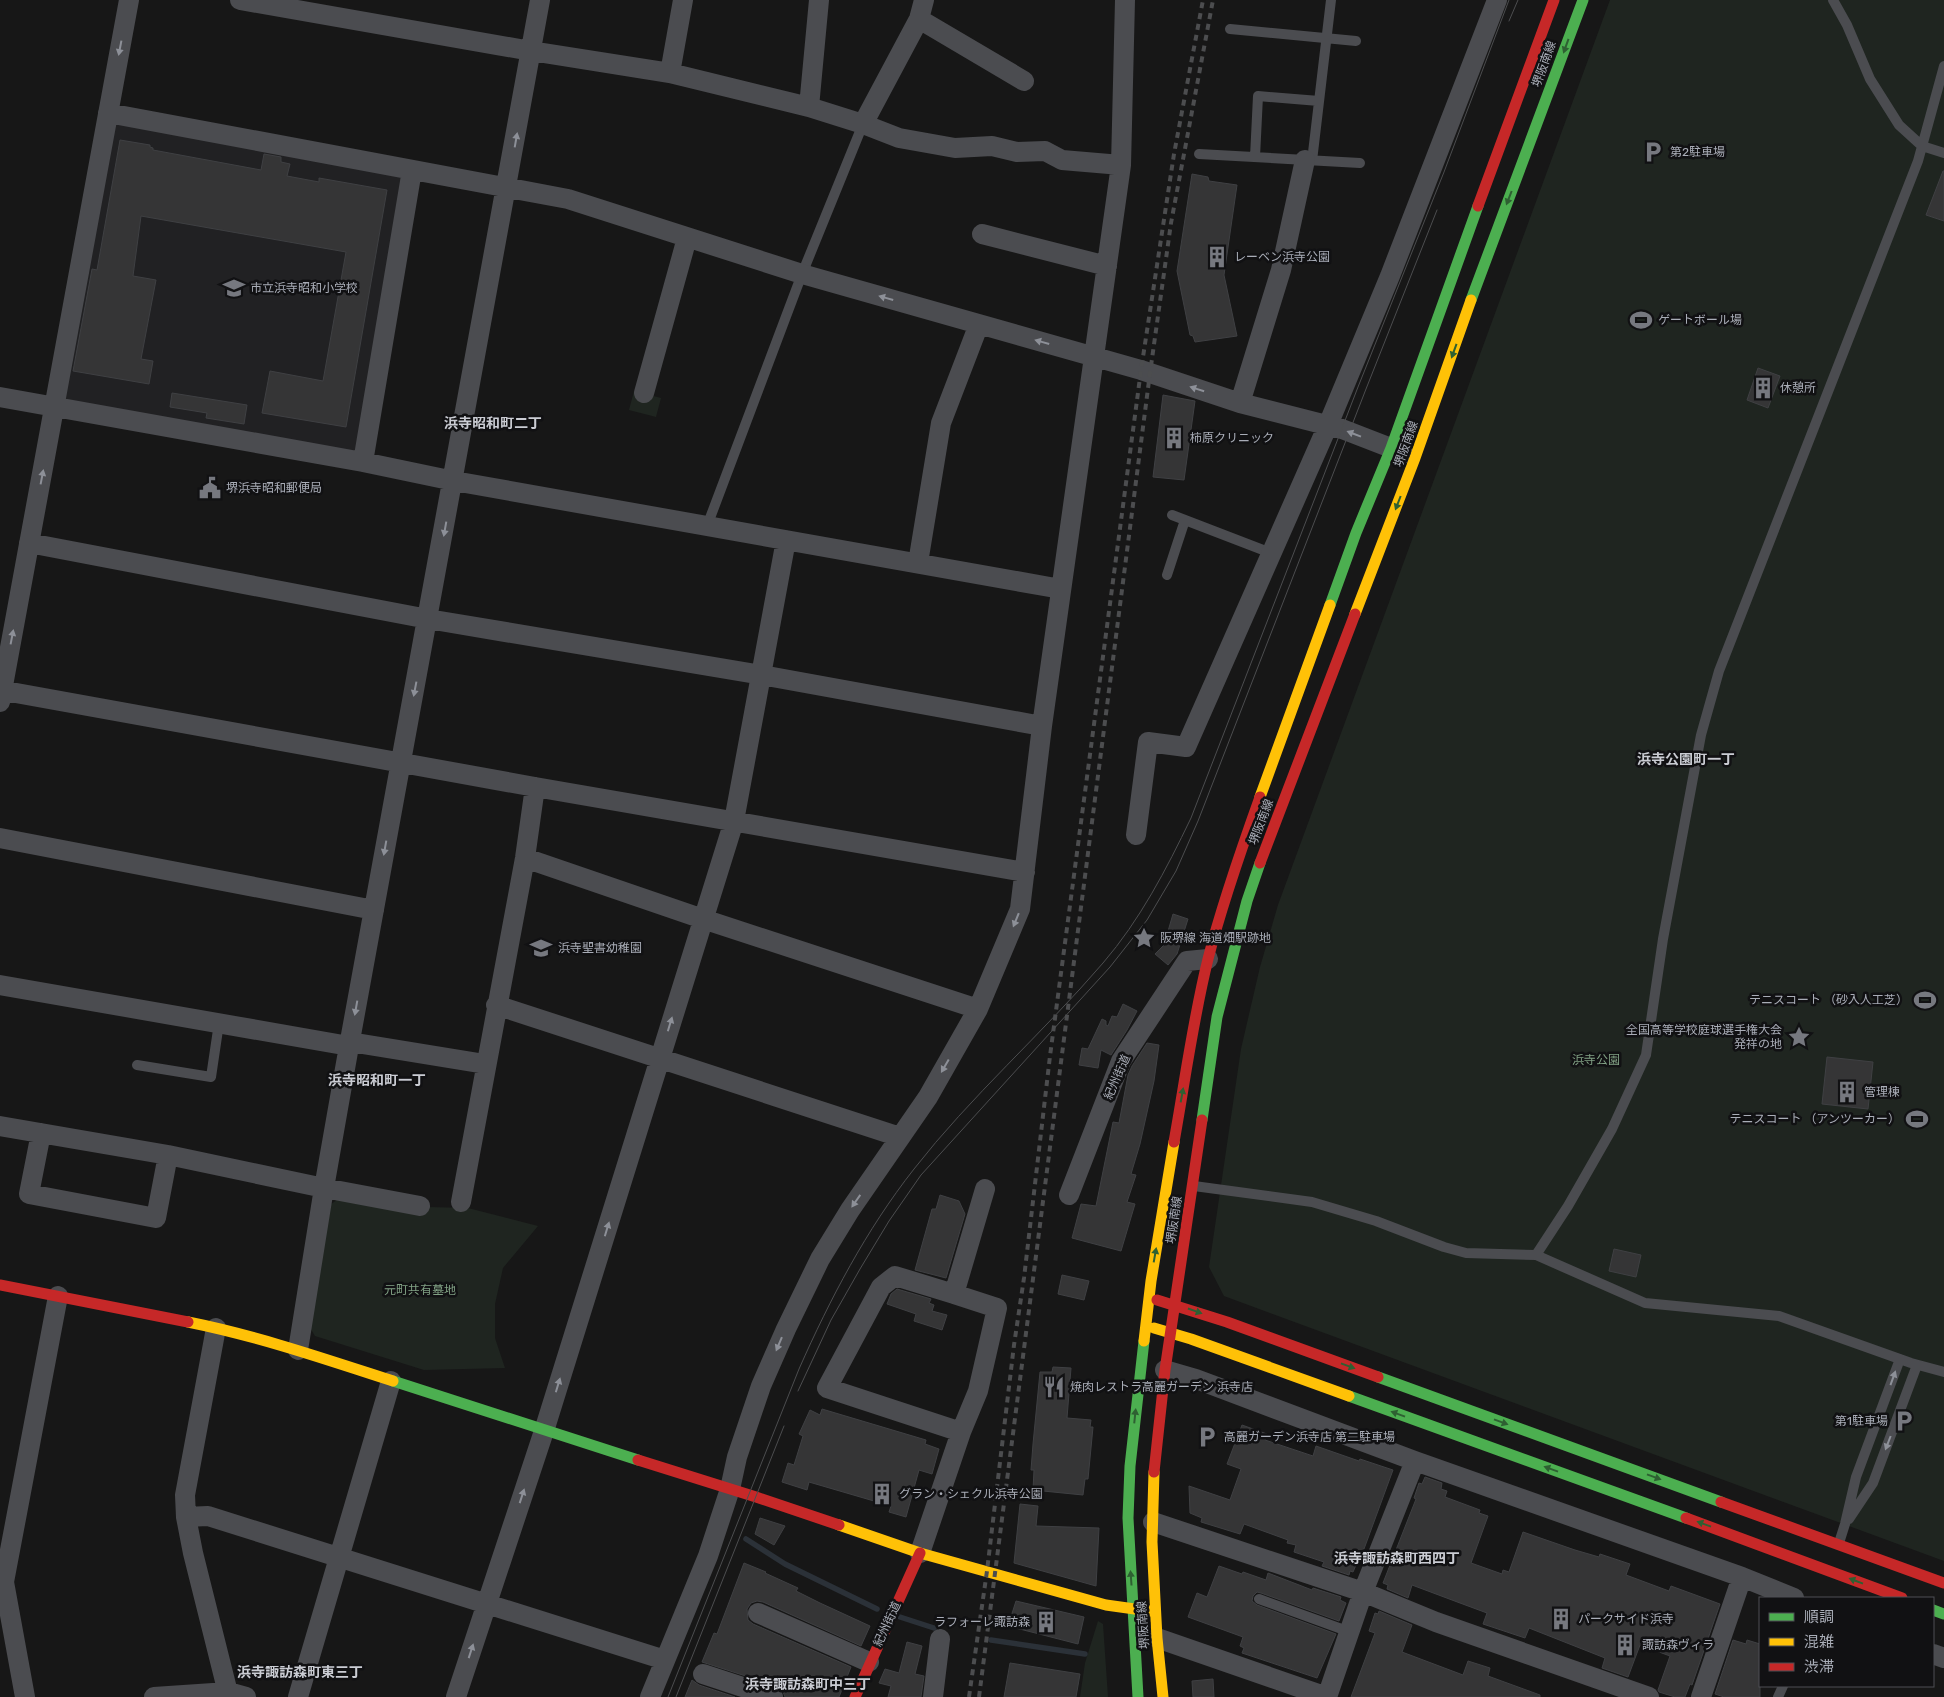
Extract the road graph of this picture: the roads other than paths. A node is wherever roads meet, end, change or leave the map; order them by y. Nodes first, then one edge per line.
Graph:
1 (129, 0) edge
2 (240, 0) edge
3 (540, 0) edge
4 (683, 0) edge
5 (819, 0) edge
6 (924, 0) edge
7 (1125, 0) edge
8 (1330, 0) edge
9 (1496, 0) edge
10 (1554, 0) edge
11 (1583, 0) edge
12 (1833, 0) edge
13 (919, 20) junction
14 (1230, 29) dead end
15 (1326, 39) junction
16 (1356, 41) dead end
17 (531, 52) junction
18 (1944, 66) edge
19 (670, 73) junction
20 (1024, 81) dead end
21 (1319, 101) junction
22 (809, 107) junction
23 (108, 114) junction
24 (863, 124) junction
25 (1922, 146) junction
26 (1944, 153) edge
27 (1199, 154) dead end
28 (1255, 157) junction
29 (1309, 161) junction
30 (1360, 163) dead end
31 (1121, 165) junction
32 (412, 170) junction
33 (507, 188) junction
34 (982, 234) dead end
35 (687, 238) junction
36 (1107, 266) junction
37 (802, 274) junction
38 (979, 324) junction
39 (1094, 356) junction
40 (644, 393) dead end
41 (0, 397) edge
42 (1240, 403) junction
43 (55, 406) junction
44 (1328, 425) junction
45 (1391, 448) junction
46 (1415, 458) junction
47 (363, 462) junction
48 (454, 481) junction
49 (1172, 515) dead end
50 (1185, 520) junction
51 (707, 526) junction
52 (786, 540) junction
53 (29, 544) junction
54 (1271, 553) junction
55 (918, 564) junction
56 (1167, 576) dead end
57 (1061, 590) junction
58 (428, 619) junction
59 (762, 675) junction
60 (1, 694) edge
61 (1042, 726) junction
62 (401, 762) junction
63 (536, 787) junction
64 (734, 821) junction
65 (1136, 835) dead end
66 (0, 838) edge
67 (524, 858) junction
68 (1025, 872) junction
69 (374, 910) junction
70 (703, 919) junction
71 (1208, 959) junction
72 (0, 985) edge
73 (496, 1005) junction
74 (978, 1009) junction
75 (219, 1023) junction
76 (349, 1044) junction
77 (660, 1058) junction
78 (486, 1064) junction
79 (137, 1065) dead end
80 (0, 1126) edge
81 (41, 1133) junction
82 (900, 1137) junction
83 (168, 1154) junction
84 (1193, 1186) junction
85 (324, 1188) junction
86 (984, 1189) dead end
87 (1069, 1194) dead end
88 (461, 1202) dead end
89 (420, 1206) dead end
90 (1536, 1255) junction
91 (0, 1285) edge
92 (954, 1294) junction
93 (58, 1296) junction
94 (1149, 1297) junction
95 (1175, 1304) junction
96 (1145, 1326) junction
97 (216, 1328) junction
98 (1171, 1333) junction
99 (298, 1350) junction
100 (1900, 1359) junction
101 (1918, 1365) junction
102 (1165, 1370) junction
103 (1944, 1372) edge
104 (392, 1381) junction
105 (544, 1431) junction
106 (961, 1432) junction
107 (1415, 1461) junction
108 (730, 1489) junction
109 (186, 1517) junction
110 (1153, 1522) junction
111 (1845, 1524) junction
112 (1838, 1544) junction
113 (920, 1553) junction
114 (338, 1556) junction
115 (1742, 1577) junction
116 (2, 1581) edge
117 (1944, 1583) edge
118 (1363, 1592) junction
119 (1792, 1597) edge
120 (1899, 1597) edge
121 (1259, 1599) dead end
122 (487, 1604) junction
123 (1133, 1609) junction
124 (1156, 1612) junction
125 (758, 1613) dead end
126 (1350, 1632) junction
127 (1157, 1638) junction
128 (940, 1639) dead end
129 (665, 1660) junction
130 (869, 1662) junction
131 (704, 1674) dead end
132 (1610, 1690) edge
133 (234, 1695) edge
134 (25, 1697) edge
135 (154, 1697) edge
136 (298, 1697) edge
137 (456, 1697) edge
138 (650, 1697) edge
139 (773, 1697) edge
140 (855, 1697) edge
141 (932, 1697) edge
142 (1138, 1697) edge
143 (1163, 1697) edge
144 (1327, 1697) edge
145 (1649, 1697) edge
146 (1701, 1697) edge

1 -> 23 street
2 - 17 street
3 - 17 street
4 - 19 street
5 - 22 street
6 - 13 street
7 - 31 street
8 - 15 lane
9 - 44 street
10 - 45 main road, 堺阪南線
11 -> 46 main road, 堺阪南線
12 - 25 lane
13 - 20 street
13 - 24 street
14 - 15 lane
15 - 16 lane
15 - 21 lane
17 - 19 street
33 -> 17 street
18 - 25 lane
19 - 22 street
21 - 28 lane
21 - 29 lane
22 - 24 street
23 - 32 street
23 - 43 street
24 - 31 street
24 - 37 lane
25 - 26 lane
25 - 90 lane
27 - 28 lane
28 - 29 lane
29 - 30 lane
29 - 42 street
31 - 36 street
32 - 33 street
32 - 47 street
33 - 35 street
33 - 48 street
34 - 36 street
35 - 37 street
35 - 40 street
36 - 39 street
38 -> 37 street
37 - 51 lane
39 -> 38 street
38 - 55 street
42 -> 39 street
39 - 57 street
41 - 43 street
42 - 44 street
43 - 47 street
53 -> 43 street
45 -> 44 street
44 - 54 street
45 - 46 street
45 - 71 main road, 堺阪南線
46 -> 84 main road, 堺阪南線
47 - 48 street
48 - 51 street
48 -> 58 street
49 - 50 lane
50 - 54 lane
50 - 56 lane
51 - 52 street
52 - 55 street
52 - 59 street
53 - 58 street
60 -> 53 street
54 - 65 street
55 - 57 street
57 - 61 street
58 - 59 street
58 -> 62 street
59 - 61 street
59 - 64 street
60 - 62 street
61 - 68 street
62 - 63 street
62 -> 69 street
63 - 64 street
63 - 67 street
64 - 68 street
64 - 70 street
66 - 69 street
67 - 70 street
67 - 73 street
68 -> 74 street
69 -> 76 street
70 - 74 street
77 -> 70 street
71 - 87 street, 紀州街道
94 -> 71 main road, 堺阪南線
72 - 75 street
73 - 77 street
73 - 78 street
74 -> 82 street
75 - 76 street
75 - 79 lane
76 - 78 street
76 - 85 street
77 - 82 street
105 -> 77 street
78 - 88 street
80 - 81 street
81 - 83 street
81 - 83 street
82 -> 108 street
83 - 85 street
84 - 90 lane
84 - 95 main road, 堺阪南線
85 - 89 street
85 - 99 street
86 - 92 street
90 - 100 lane
91 - 93 main road
92 - 106 street
92 - 106 street
93 - 97 main road
93 - 116 street
94 - 95 main road
94 - 96 main road, 堺阪南線
95 - 98 main road, 堺阪南線
95 -> 112 main road
96 - 98 main road
123 -> 96 main road, 堺阪南線
97 - 99 main road
97 - 109 street
98 - 102 main road, 堺阪南線
120 -> 98 main road
99 - 104 main road
100 - 101 lane
111 -> 100 lane
101 - 103 lane
101 -> 111 lane
102 - 107 street
102 - 110 main road, 堺阪南線
104 - 105 main road
104 - 114 street
105 - 108 main road
122 -> 105 street
106 - 113 street
107 - 115 street
107 - 118 street
108 - 113 main road
108 - 129 street
109 - 114 street
109 - 133 street
110 - 118 street
110 - 124 main road, 堺阪南線
111 - 112 lane
112 - 117 main road
113 - 123 main road
113 - 130 main road, 紀州街道
114 - 122 street
114 - 136 street
115 - 119 street
115 - 146 street
116 - 134 street
118 - 126 street
118 - 132 street
121 - 126 lane
122 - 129 street
137 -> 122 street
123 - 124 main road
123 - 142 main road, 堺阪南線
124 - 127 main road, 堺阪南線
125 - 130 street
126 - 144 street
127 - 143 main road, 堺阪南線
127 - 144 street
128 - 141 street
129 - 138 street
130 - 140 main road, 紀州街道
131 - 139 street
132 - 145 street
133 - 135 street

